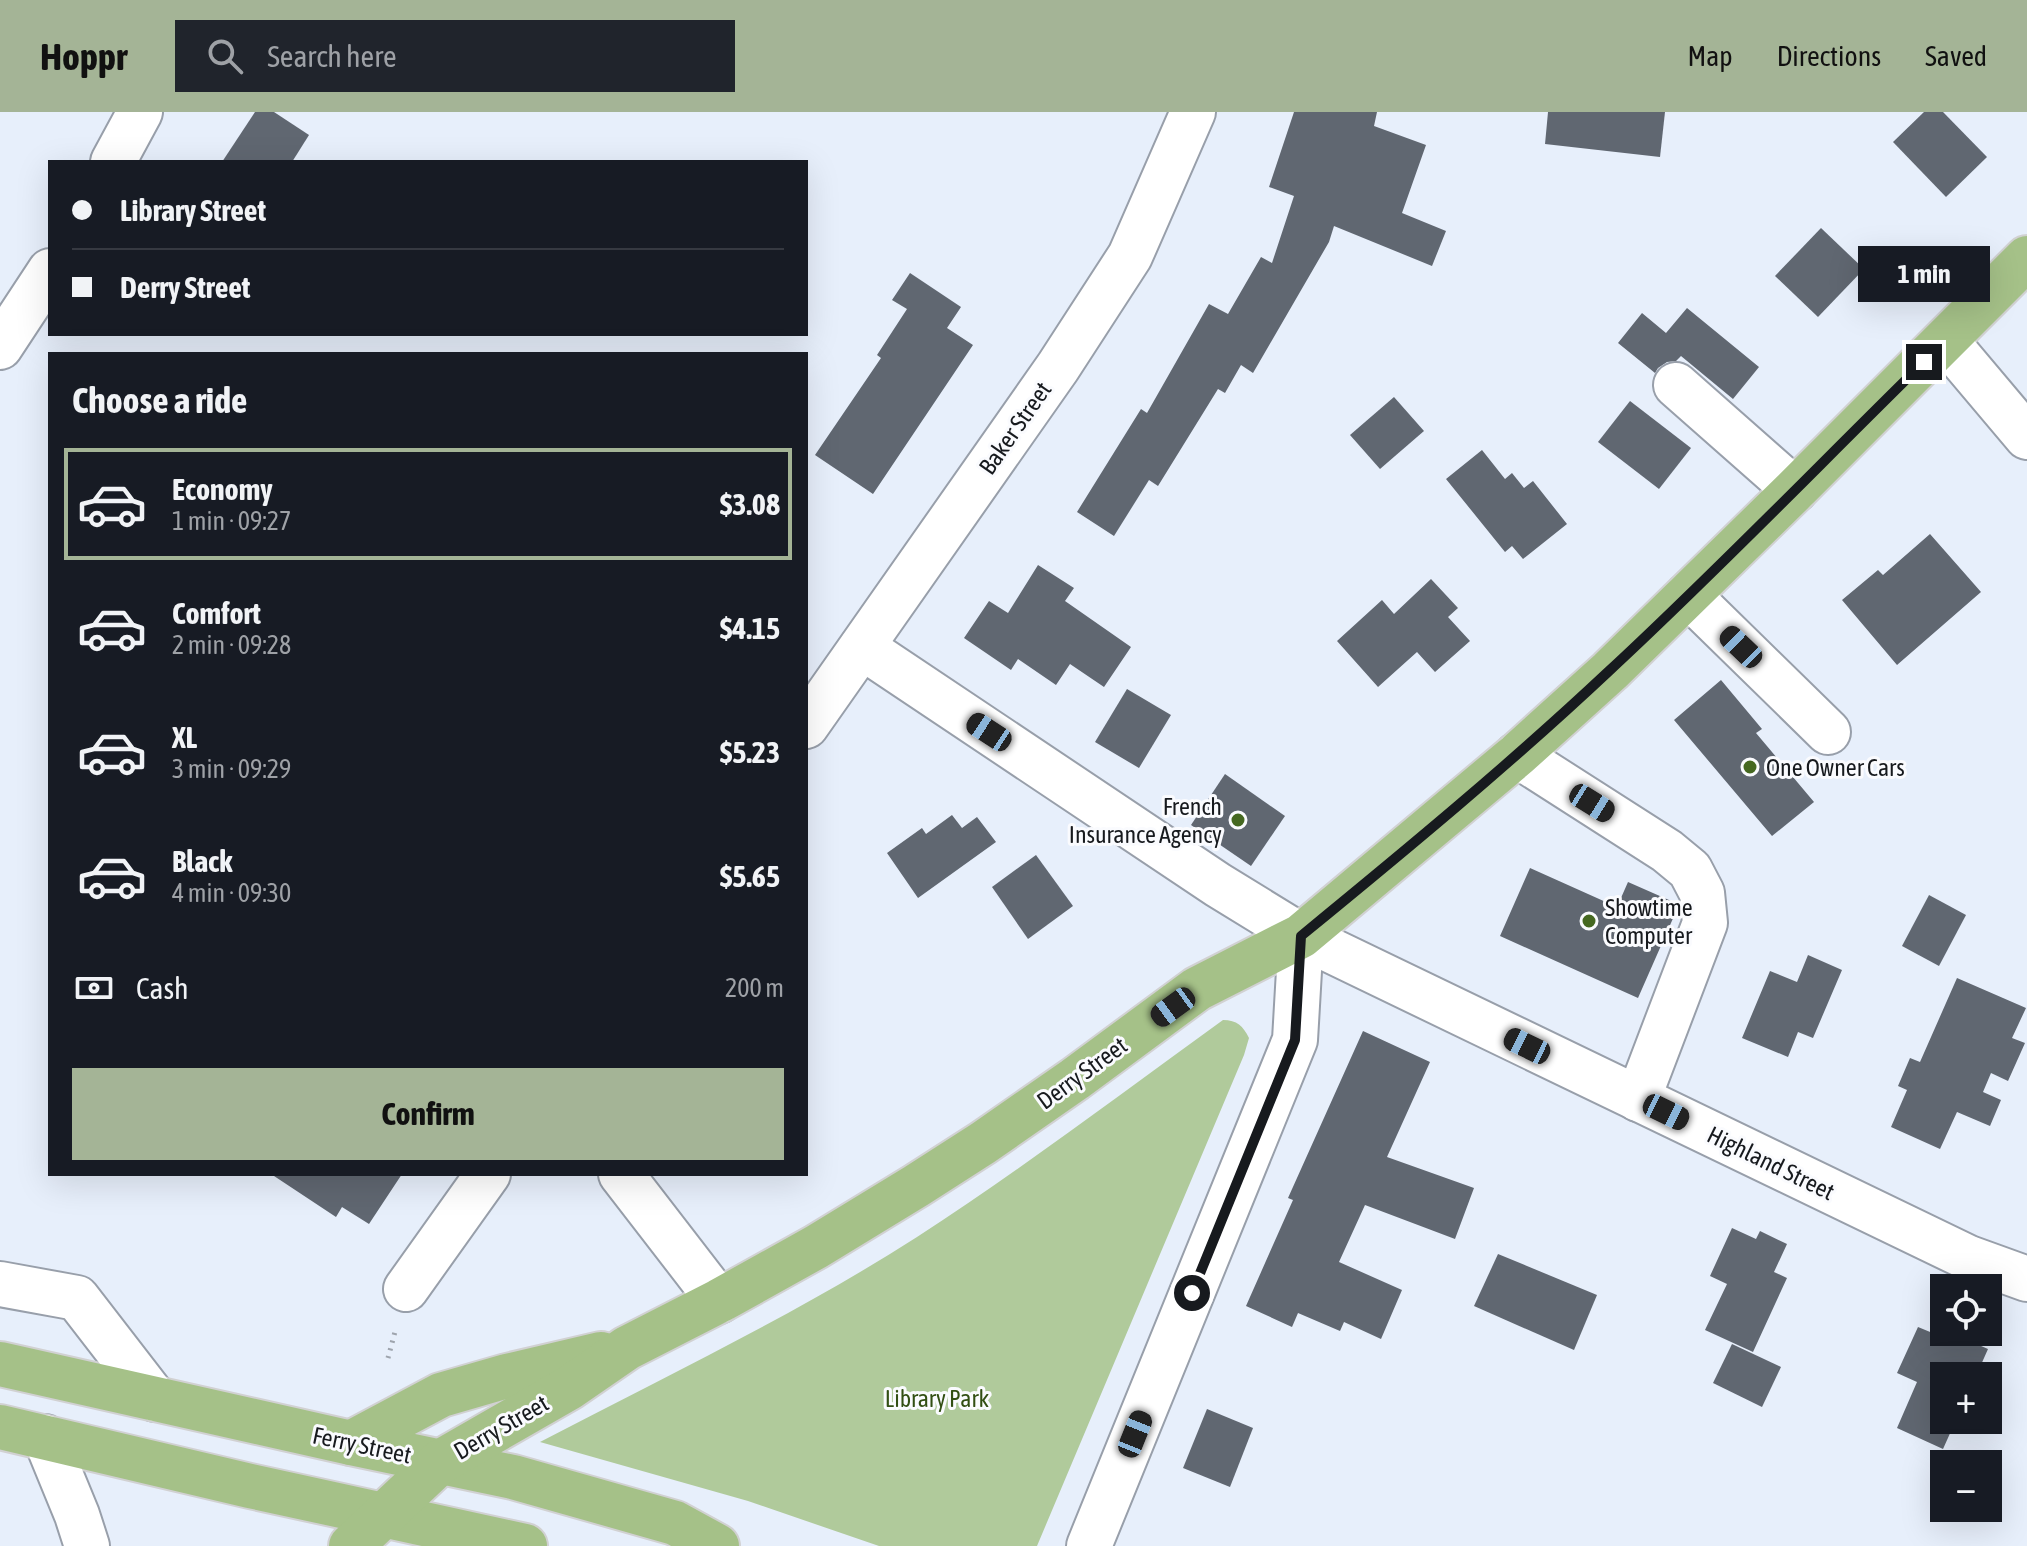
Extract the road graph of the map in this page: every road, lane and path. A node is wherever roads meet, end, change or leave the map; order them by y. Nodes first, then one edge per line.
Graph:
1 (140, 112) edge
2 (1193, 112) edge
3 (114, 160) edge
4 (2027, 258) edge
5 (48, 274) edge
6 (1946, 341) junction
7 (0, 347) edge
8 (1676, 385) dead end
9 (2027, 437) edge
10 (1795, 490) junction
11 (1688, 595) junction
12 (862, 647) junction
13 (808, 723) edge
14 (1828, 732) dead end
15 (1517, 755) junction
16 (1301, 936) junction
17 (1638, 1099) junction
18 (487, 1176) edge
19 (623, 1176) edge
20 (2027, 1279) edge
21 (0, 1284) edge
22 (406, 1289) dead end
23 (719, 1301) junction
24 (627, 1348) junction
25 (0, 1364) edge
26 (155, 1399) junction
27 (0, 1427) edge
28 (45, 1437) junction
29 (351, 1443) junction
30 (440, 1462) junction
31 (328, 1503) junction
32 (383, 1516) junction
33 (87, 1546) edge
34 (329, 1546) edge
35 (351, 1546) edge
36 (525, 1546) edge
37 (717, 1546) edge
38 (1089, 1546) edge

1 - 3 street
2 - 12 street, Baker Street
4 - 6 main road, Derry Street
5 - 7 street
6 - 9 street
6 - 10 main road, Derry Street
8 - 10 street
10 - 11 main road, Derry Street
11 - 14 street
11 - 15 main road, Derry Street
12 - 13 street, Baker Street
12 - 16 street, Highland Street
15 - 16 main road, Derry Street
15 - 17 street
16 - 17 street, Highland Street
16 - 23 main road, Derry Street
16 - 38 street
17 - 20 street, Highland Street
18 - 22 street
19 - 23 street
21 - 26 street
23 - 24 main road, Derry Street
24 - 29 main road, Derry Street
24 - 30 main road, Derry Street
25 - 26 main road, Ferry Street
26 - 29 main road, Ferry Street
27 - 28 main road
28 - 31 main road
28 - 33 street
29 - 30 main road, Ferry Street
29 - 31 main road
30 - 32 main road, Derry Street
30 - 37 main road, Ferry Street
31 - 32 main road
31 - 34 main road
32 - 35 main road, Derry Street
32 - 36 main road

